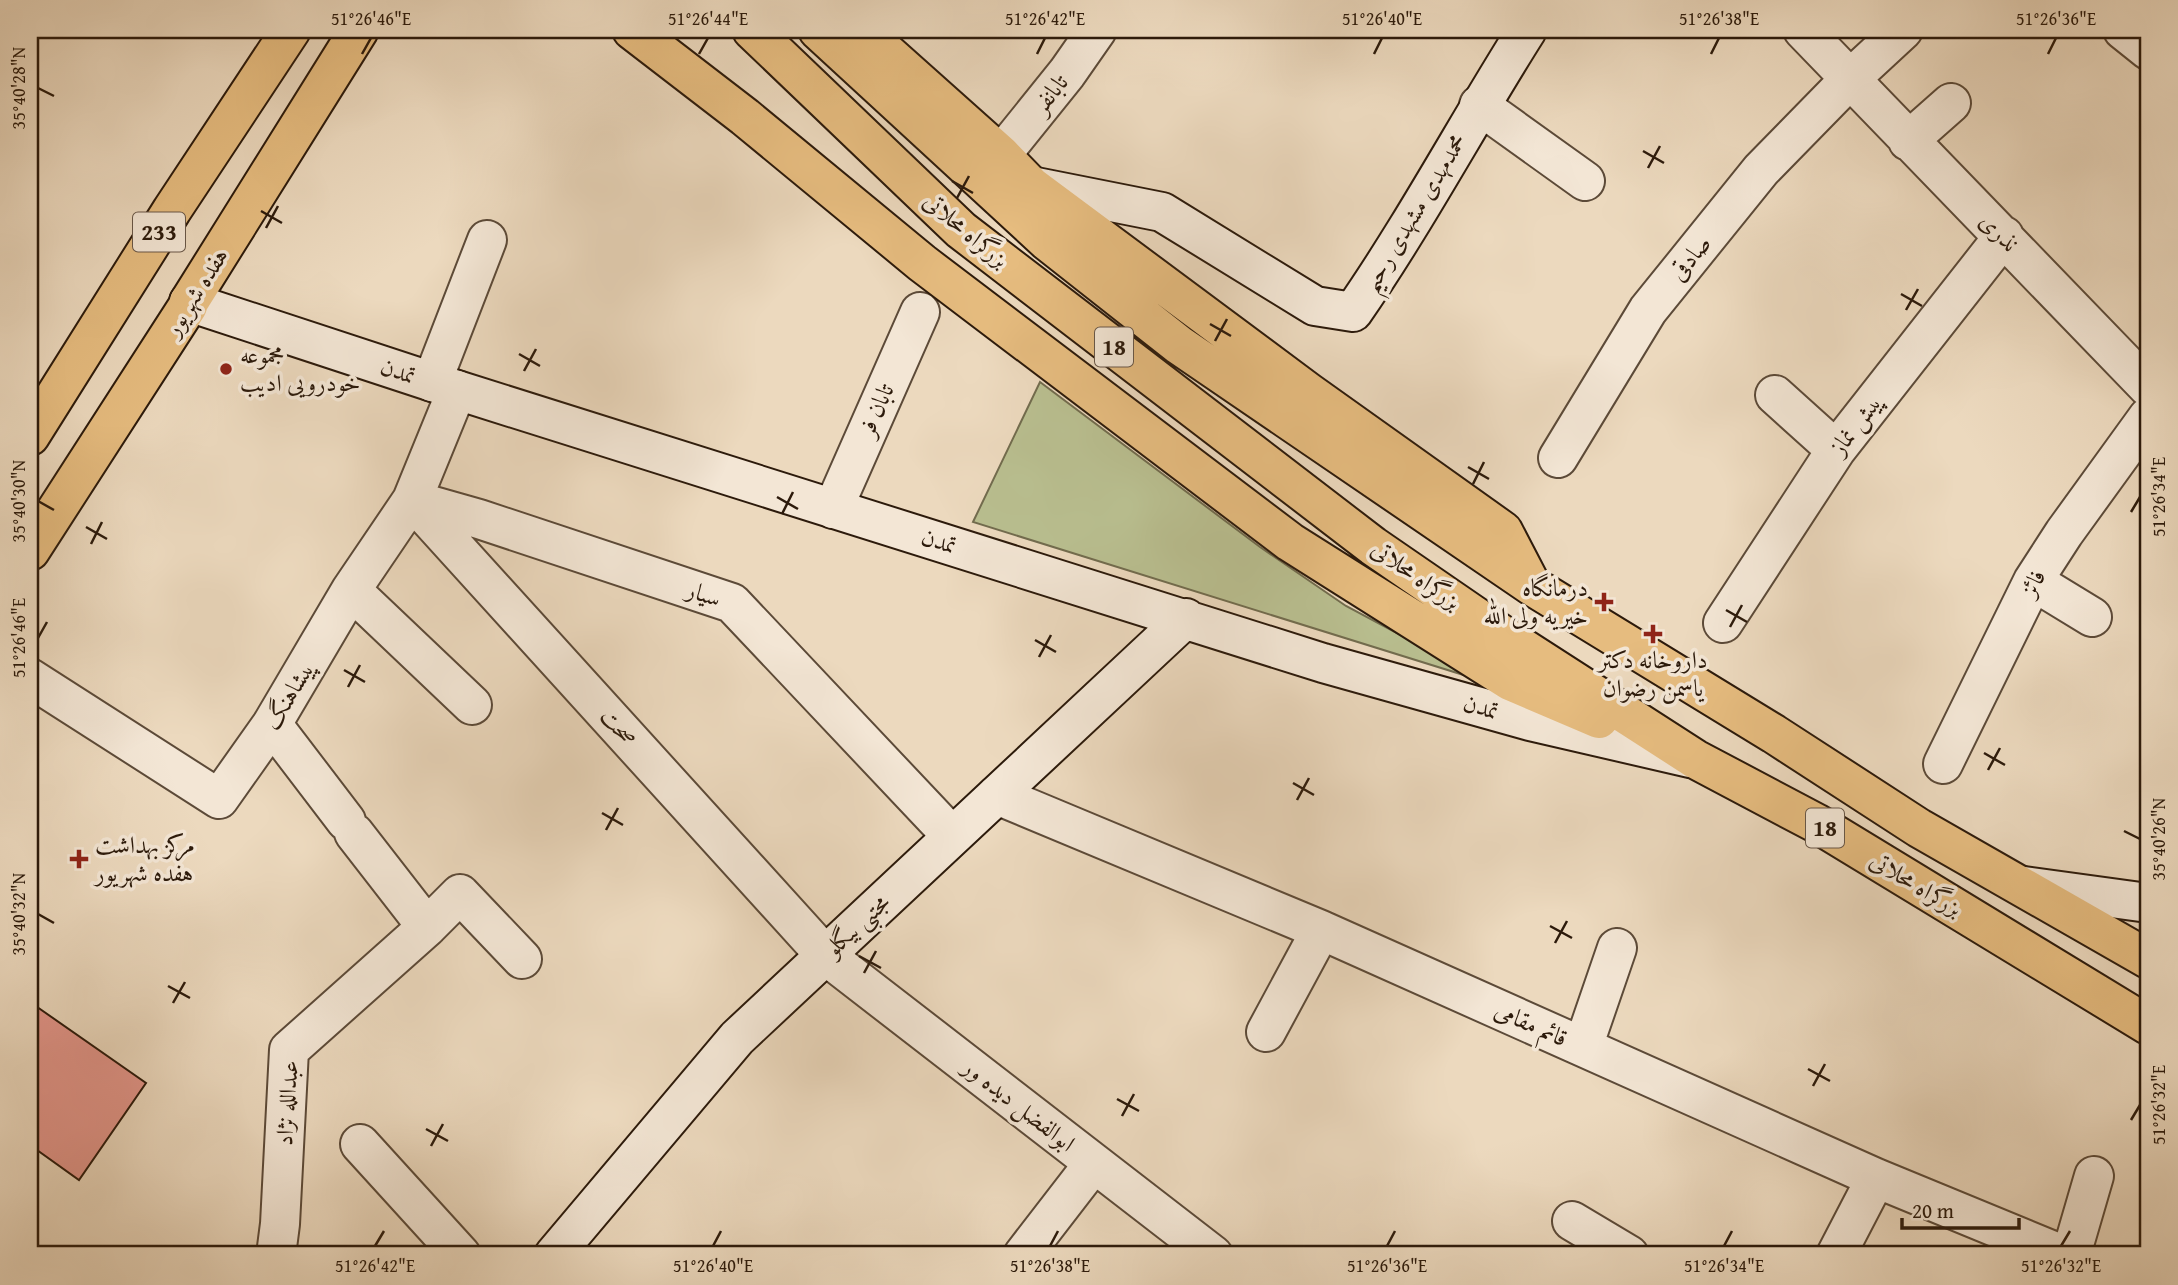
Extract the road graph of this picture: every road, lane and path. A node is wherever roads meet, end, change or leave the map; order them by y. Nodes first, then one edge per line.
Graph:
1 (291, 30) edge
2 (359, 30) edge
3 (632, 30) edge
4 (752, 30) edge
5 (818, 30) edge
6 (861, 30) edge
7 (1097, 30) edge
8 (1527, 30) edge
9 (1802, 30) edge
10 (1903, 30) edge
11 (2123, 30) edge
12 (2148, 50) edge
13 (1849, 79) junction
14 (1951, 103) dead end
15 (1479, 105) junction
16 (1908, 141) junction
17 (1001, 155) junction
18 (1585, 181) dead end
19 (1031, 186) junction
20 (2004, 236) junction
21 (487, 240) dead end
22 (189, 302) junction
23 (920, 312) dead end
24 (445, 386) junction
25 (2148, 387) edge
26 (1775, 395) dead end
27 (36, 416) edge
28 (2148, 417) edge
29 (1836, 450) junction
30 (1558, 458) dead end
31 (412, 500) junction
32 (833, 509) junction
33 (30, 551) edge
34 (2033, 581) junction
35 (1532, 586) junction
36 (351, 590) junction
37 (2092, 617) dead end
38 (1186, 618) junction
39 (1723, 623) dead end
40 (30, 678) edge
41 (472, 705) dead end
42 (272, 724) junction
43 (1695, 759) junction
44 (1943, 764) dead end
45 (997, 794) junction
46 (952, 836) junction
47 (2024, 886) junction
48 (2148, 902) edge
49 (427, 928) junction
50 (1321, 930) junction
51 (1617, 948) dead end
52 (825, 955) junction
53 (522, 959) dead end
54 (2148, 959) edge
55 (2148, 1026) edge
56 (1266, 1032) dead end
57 (1583, 1047) junction
58 (360, 1144) dead end
59 (1094, 1163) junction
60 (2094, 1176) dead end
61 (1876, 1178) junction
62 (1572, 1221) dead end
63 (276, 1255) edge
64 (461, 1255) edge
65 (554, 1255) edge
66 (1023, 1255) edge
67 (1213, 1255) edge
68 (1629, 1255) edge
69 (1836, 1255) edge
70 (2063, 1255) edge
71 (2071, 1255) edge

1 - 27 main road, 233
2 - 22 main road, هفده شهریور / 233
3 - 43 main road
4 - 43 main road, بزرگراه محلاتی / 18
5 - 35 main road, بزرگراه محلاتی / 18
6 - 17 main road
7 - 17 street, تابانفر
8 - 15 street, محمدمهدی مشهدی رحیم
9 - 13 street
10 - 13 street, صادقی
11 - 12 street
13 - 16 street, نذری
13 - 30 street, صادقی
14 - 16 street
15 - 18 street
15 - 19 street, محمدمهدی مشهدی رحیم
16 - 20 street, نذری
17 - 19 main road
19 - 35 main road
20 - 25 street, نذری
20 - 29 street, پیش نماز
21 - 24 street, پیشاهنگ
22 - 24 street, تمدن
22 - 33 main road, هفده شهریور / 233
23 - 32 street, تابان فر
24 - 31 street, پیشاهنگ
24 - 32 street, تمدن
26 - 29 street
28 - 34 street, فائز
29 - 39 street, پیش نماز
31 - 36 street, پیشاهنگ
31 - 46 street, سیار
31 - 52 street, صحت
32 - 38 street, تمدن
34 - 37 street
34 - 44 street, فائز
35 - 47 main road, بزرگراه محلاتی / 18
36 - 41 street
36 - 42 street, پیشاهنگ
38 - 43 street, تمدن
38 - 45 street, مجتبی بیگلو
40 - 42 street, پیشاهنگ
42 - 49 street
43 - 55 main road, بزرگراه محلاتی / 18
45 - 46 street, مجتبی بیگلو
45 - 50 street, قائم مقامی
46 - 52 street, مجتبی بیگلو
47 - 48 street
47 - 54 main road, بزرگراه محلاتی / 18
49 - 53 street, عبدالله نژاد
49 - 63 street, عبدالله نژاد
50 - 56 street
50 - 57 street, قائم مقامی
51 - 57 street
52 - 59 street, ابوالفضل دیده ور
52 - 65 street, مجتبی بیگلو
57 - 61 street, قائم مقامی
58 - 64 street
59 - 66 street
59 - 67 street, ابوالفضل دیده ور
60 - 71 street
61 - 69 street
61 - 70 street, قائم مقامی
62 - 68 street

